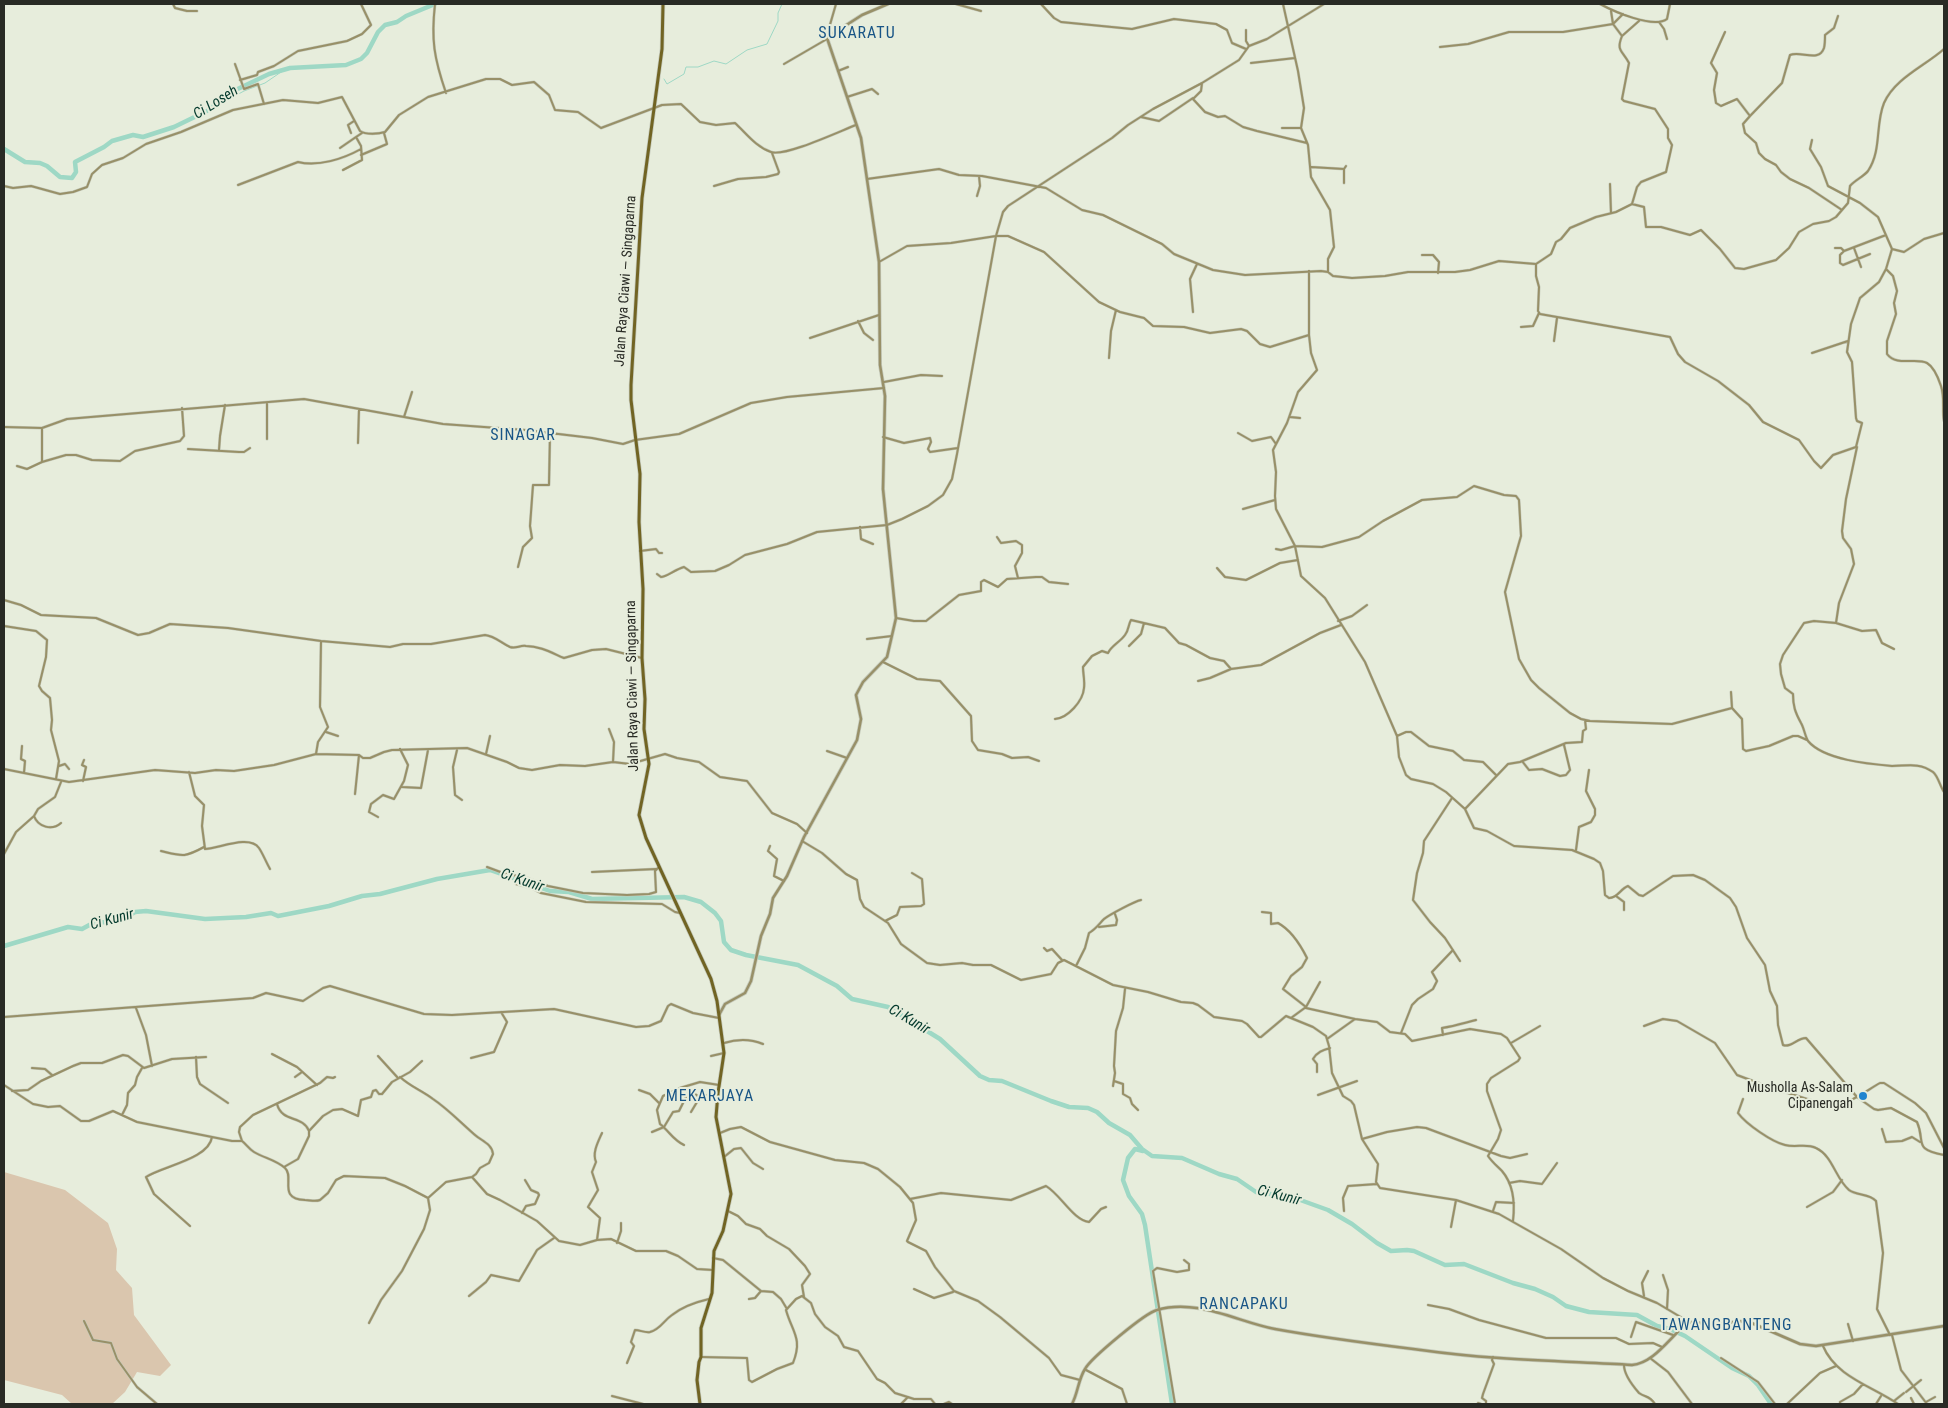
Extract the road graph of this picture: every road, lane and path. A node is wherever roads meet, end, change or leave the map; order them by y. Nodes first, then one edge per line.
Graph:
1 (172, 4) edge
2 (361, 4) edge
3 (436, 4) edge
4 (663, 4) edge
5 (836, 4) edge
6 (888, 4) edge
7 (956, 4) edge
8 (1041, 4) edge
9 (1283, 4) edge
10 (1324, 4) edge
11 (1600, 4) edge
12 (1670, 4) edge
13 (197, 10) dead end
14 (981, 11) dead end
15 (1611, 11) junction
16 (1623, 14) junction
17 (1838, 16) dead end
18 (1640, 20) junction
19 (1658, 22) junction
20 (1613, 24) junction
21 (1288, 26) junction
22 (1246, 30) dead end
23 (1725, 32) dead end
24 (827, 36) junction
25 (1622, 36) junction
26 (1667, 39) dead end
27 (1248, 46) junction
28 (1440, 47) dead end
29 (1246, 48) junction
30 (1944, 49) edge
31 (1295, 58) junction
32 (1251, 63) dead end
33 (235, 64) dead end
34 (784, 64) dead end
35 (848, 67) dead end
36 (838, 71) junction
37 (240, 80) junction
38 (1202, 83) junction
39 (446, 92) junction
40 (878, 94) dead end
41 (847, 97) junction
42 (1193, 98) junction
43 (264, 104) junction
44 (654, 109) junction
45 (1750, 116) junction
46 (1141, 117) junction
47 (354, 121) junction
48 (856, 125) junction
49 (1282, 128) dead end
50 (1301, 128) junction
51 (352, 133) dead end
52 (362, 133) junction
53 (384, 133) junction
54 (356, 137) junction
55 (1812, 140) dead end
56 (1307, 143) junction
57 (340, 148) dead end
58 (361, 149) junction
59 (772, 152) junction
60 (361, 155) junction
61 (1346, 166) dead end
62 (1311, 167) junction
63 (1344, 169) junction
64 (343, 170) dead end
65 (979, 176) junction
66 (867, 179) junction
67 (1344, 183) dead end
68 (1610, 184) dead end
69 (4, 186) edge
70 (238, 186) dead end
71 (714, 186) dead end
72 (1036, 187) junction
73 (976, 196) dead end
74 (1849, 197) junction
75 (1632, 204) junction
76 (1842, 210) junction
77 (1611, 214) junction
78 (1944, 233) edge
79 (1886, 235) junction
80 (996, 236) junction
81 (1835, 248) dead end
82 (1854, 248) junction
83 (1892, 250) junction
84 (1844, 251) junction
85 (1870, 254) dead end
86 (1422, 255) dead end
87 (1858, 259) junction
88 (879, 262) junction
89 (1197, 263) junction
90 (1536, 264) junction
91 (1861, 267) dead end
92 (1886, 269) junction
93 (1309, 271) junction
94 (1328, 272) junction
95 (1438, 272) junction
96 (1116, 310) junction
97 (1193, 312) dead end
98 (879, 314) junction
99 (1539, 314) junction
100 (1557, 318) junction
101 (858, 322) junction
102 (1521, 327) dead end
103 (1309, 335) junction
104 (810, 338) dead end
105 (873, 340) dead end
106 (1849, 340) junction
107 (1554, 341) dead end
108 (1812, 353) dead end
109 (1109, 358) dead end
110 (942, 376) dead end
111 (884, 382) junction
112 (884, 388) junction
113 (412, 392) dead end
114 (267, 403) junction
115 (225, 405) junction
116 (182, 408) junction
117 (359, 410) junction
118 (404, 417) junction
119 (1290, 417) junction
120 (1300, 418) dead end
121 (1944, 421) edge
122 (4, 427) edge
123 (42, 428) junction
124 (1238, 433) dead end
125 (550, 434) junction
126 (883, 437) junction
127 (267, 439) dead end
128 (635, 440) junction
129 (358, 443) dead end
130 (1276, 444) junction
131 (1857, 446) junction
132 (250, 448) dead end
133 (958, 448) junction
134 (188, 449) dead end
135 (219, 450) junction
136 (42, 462) junction
137 (17, 466) dead end
138 (1275, 500) junction
139 (1243, 509) dead end
140 (886, 525) junction
141 (860, 527) junction
142 (997, 537) dead end
143 (873, 544) dead end
144 (1295, 546) junction
145 (1276, 549) dead end
146 (640, 552) junction
147 (662, 553) dead end
148 (1298, 560) junction
149 (518, 567) dead end
150 (1217, 568) dead end
151 (657, 574) dead end
152 (1018, 578) junction
153 (1068, 584) dead end
154 (4, 600) edge
155 (1367, 606) dead end
156 (896, 618) junction
157 (1338, 621) junction
158 (1144, 623) junction
159 (1836, 623) junction
160 (1341, 625) junction
161 (4, 626) edge
162 (892, 636) junction
163 (867, 639) dead end
164 (321, 641) junction
165 (1128, 646) dead end
166 (1894, 649) dead end
167 (642, 658) junction
168 (883, 662) junction
169 (1231, 669) junction
170 (1198, 681) dead end
171 (1731, 692) dead end
172 (1732, 708) junction
173 (1055, 719) dead end
174 (1585, 720) junction
175 (609, 729) dead end
176 (326, 732) junction
177 (338, 736) dead end
178 (490, 736) dead end
179 (1397, 736) junction
180 (1807, 740) junction
181 (1564, 745) junction
182 (22, 746) dead end
183 (400, 749) junction
184 (428, 750) junction
185 (457, 750) junction
186 (827, 751) dead end
187 (316, 754) junction
188 (486, 754) junction
189 (359, 755) junction
190 (847, 758) junction
191 (648, 759) junction
192 (84, 760) dead end
193 (1039, 761) dead end
194 (1522, 761) junction
195 (613, 762) junction
196 (59, 766) junction
197 (4, 769) edge
198 (69, 769) dead end
199 (1589, 770) dead end
200 (189, 772) junction
201 (24, 773) junction
202 (1496, 775) junction
203 (56, 780) junction
204 (83, 781) junction
205 (61, 782) junction
206 (402, 787) junction
207 (1944, 792) edge
208 (355, 794) dead end
209 (1452, 798) junction
210 (462, 800) dead end
211 (1465, 810) junction
212 (34, 816) junction
213 (378, 817) dead end
214 (61, 823) dead end
215 (807, 832) junction
216 (802, 841) junction
217 (770, 846) dead end
218 (204, 847) junction
219 (1576, 850) junction
220 (161, 851) dead end
221 (4, 854) edge
222 (487, 867) dead end
223 (657, 868) junction
224 (270, 869) dead end
225 (592, 872) dead end
226 (912, 873) dead end
227 (784, 881) junction
228 (516, 884) dead end
229 (1616, 896) junction
230 (1140, 900) dead end
231 (1624, 910) dead end
232 (679, 911) junction
233 (1262, 912) dead end
234 (1114, 914) junction
235 (885, 921) junction
236 (1099, 926) junction
237 (1044, 948) dead end
238 (1453, 950) junction
239 (1062, 960) junction
240 (1460, 961) dead end
241 (1076, 966) junction
242 (1320, 982) dead end
243 (1125, 989) junction
244 (136, 1007) junction
245 (1306, 1008) junction
246 (501, 1012) junction
247 (4, 1017) edge
248 (719, 1017) junction
249 (1291, 1018) junction
250 (1355, 1019) junction
251 (1476, 1020) dead end
252 (1540, 1026) dead end
253 (1644, 1026) dead end
254 (1401, 1033) junction
255 (1443, 1035) junction
256 (1328, 1039) junction
257 (724, 1043) junction
258 (1511, 1043) junction
259 (763, 1044) dead end
260 (1330, 1048) junction
261 (724, 1052) junction
262 (272, 1054) dead end
263 (378, 1056) dead end
264 (711, 1056) dead end
265 (196, 1057) junction
266 (206, 1057) dead end
267 (472, 1058) dead end
268 (422, 1061) dead end
269 (152, 1066) junction
270 (32, 1068) dead end
271 (142, 1068) junction
272 (302, 1072) junction
273 (1317, 1072) dead end
274 (52, 1076) junction
275 (295, 1077) dead end
276 (335, 1077) dead end
277 (399, 1077) junction
278 (1114, 1080) junction
279 (1357, 1081) dead end
280 (317, 1084) junction
281 (4, 1085) edge
282 (719, 1085) junction
283 (1112, 1086) dead end
284 (1338, 1088) junction
285 (23, 1090) junction
286 (639, 1090) dead end
287 (12, 1091) junction
288 (718, 1093) junction
289 (18, 1095) junction
290 (1318, 1095) dead end
291 (1855, 1096) junction
292 (700, 1098) junction
293 (1743, 1099) dead end
294 (228, 1103) dead end
295 (277, 1104) junction
296 (660, 1104) junction
297 (1138, 1110) dead end
298 (691, 1112) dead end
299 (122, 1115) junction
300 (664, 1127) junction
301 (1882, 1129) dead end
302 (309, 1131) junction
303 (652, 1132) dead end
304 (602, 1134) dead end
305 (720, 1134) junction
306 (212, 1137) junction
307 (1362, 1139) junction
308 (242, 1141) junction
309 (1920, 1142) junction
310 (684, 1145) dead end
311 (1944, 1148) edge
312 (1490, 1152) junction
313 (1527, 1154) dead end
314 (1944, 1155) edge
315 (724, 1157) junction
316 (1557, 1163) dead end
317 (284, 1167) junction
318 (763, 1169) dead end
319 (472, 1177) junction
320 (525, 1180) dead end
321 (1842, 1180) junction
322 (1508, 1183) junction
323 (1376, 1184) junction
324 (428, 1198) junction
325 (910, 1199) junction
326 (1456, 1200) junction
327 (1514, 1203) junction
328 (1106, 1207) dead end
329 (1807, 1208) dead end
330 (728, 1211) junction
331 (1344, 1211) dead end
332 (1492, 1211) junction
333 (522, 1213) junction
334 (1513, 1222) junction
335 (621, 1223) dead end
336 (190, 1226) dead end
337 (1452, 1227) dead end
338 (554, 1238) junction
339 (597, 1240) junction
340 (617, 1242) junction
341 (713, 1258) junction
342 (1184, 1260) dead end
343 (713, 1270) junction
344 (1648, 1271) dead end
345 (1663, 1275) dead end
346 (914, 1289) dead end
347 (761, 1291) junction
348 (954, 1291) junction
349 (469, 1296) dead end
350 (1644, 1296) junction
351 (804, 1297) junction
352 (710, 1298) junction
353 (748, 1299) dead end
354 (1428, 1305) dead end
355 (787, 1308) junction
356 (1158, 1309) junction
357 (1667, 1309) junction
358 (84, 1321) dead end
359 (1690, 1322) junction
360 (369, 1323) dead end
361 (1848, 1324) dead end
362 (1944, 1326) edge
363 (1673, 1334) junction
364 (1891, 1335) junction
365 (1631, 1337) dead end
366 (1854, 1341) junction
367 (1824, 1346) junction
368 (1662, 1347) junction
369 (701, 1357) junction
370 (1493, 1357) junction
371 (1650, 1358) junction
372 (1722, 1358) dead end
373 (627, 1363) dead end
374 (1624, 1365) junction
375 (1836, 1366) junction
376 (1084, 1369) junction
377 (1080, 1380) junction
378 (1921, 1380) dead end
379 (1863, 1384) junction
380 (1913, 1386) junction
381 (1882, 1395) junction
382 (612, 1396) dead end
383 (908, 1398) junction
384 (1912, 1398) dead end
385 (1935, 1398) dead end
386 (1930, 1400) junction
387 (1894, 1401) junction
388 (699, 1403) edge
389 (1926, 1403) edge
390 (157, 1404) edge
391 (643, 1404) edge
392 (902, 1404) edge
393 (935, 1404) edge
394 (944, 1404) edge
395 (952, 1404) edge
396 (1072, 1404) edge
397 (1128, 1404) edge
398 (1175, 1404) edge
399 (1486, 1404) edge
400 (1655, 1404) edge
401 (1692, 1404) edge
402 (1775, 1404) edge
403 (1787, 1404) edge
404 (1840, 1404) edge
405 (1876, 1404) edge
406 (1898, 1404) edge
407 (1914, 1404) edge
408 (1932, 1404) edge

1 - 13 street
2 - 37 street
3 - 39 street
4 - 44 main road, Jalan Raya Ciawi — Singaparna
5 - 24 street
6 - 24 street
7 - 14 street
8 - 29 street
9 - 21 street
10 - 21 street
11 - 15 street
12 - 19 street
15 - 16 street
15 - 20 street
16 - 18 street
16 - 20 street
17 - 45 street
18 - 19 street
18 - 25 street
19 - 26 street
20 - 25 street
20 - 28 street
21 - 27 street
21 - 31 street
22 - 27 street
23 - 45 street
24 - 34 street
24 - 36 street
25 - 75 street
27 - 29 street
29 - 38 street
30 - 74 street
31 - 32 street
31 - 50 street
33 - 37 street
35 - 36 street
36 - 41 street
37 - 43 street
38 - 42 street
38 - 46 street
39 - 44 street
39 - 53 street
40 - 41 street
41 - 48 street
42 - 46 street
42 - 56 street
43 - 47 street
43 - 69 street
44 - 59 street
44 - 128 main road, Jalan Raya Ciawi — Singaparna
45 - 76 street
46 - 72 street
47 - 51 street
47 - 52 street
48 - 59 street
48 - 66 street
49 - 50 street
50 - 56 street
52 - 53 street
52 - 54 street
53 - 60 street
54 - 57 street
54 - 58 street
55 - 74 street
56 - 62 street
58 - 60 street
58 - 70 street
59 - 71 street
60 - 64 street
61 - 63 street
62 - 63 street
62 - 94 street
63 - 67 street
65 - 66 street
65 - 72 street
65 - 73 street
66 - 88 street
68 - 77 street
72 - 80 street
72 - 89 street
74 - 76 street
74 - 79 street
75 - 76 street
75 - 77 street
77 - 90 street
78 - 83 street
79 - 82 street
79 - 83 street
80 - 88 street
80 - 96 street
80 - 133 street
81 - 84 street
82 - 84 street
82 - 87 street
83 - 92 street
84 - 87 street
85 - 87 street
86 - 95 street
87 - 91 street
88 - 98 street
89 - 93 street
89 - 97 street
90 - 95 street
90 - 99 street
92 - 106 street
92 - 121 street
93 - 94 street
93 - 103 street
94 - 95 street
96 - 103 street
96 - 109 street
98 - 101 street
98 - 111 street
99 - 100 street
99 - 102 street
100 - 107 street
100 - 131 street
101 - 104 street
101 - 105 street
103 - 119 street
106 - 108 street
106 - 131 street
110 - 111 street
111 - 112 street
112 - 126 street
112 - 128 street
113 - 118 street
114 - 115 street
114 - 117 street
114 - 127 street
115 - 116 street
115 - 135 street
116 - 123 street
116 - 136 street
117 - 118 street
117 - 129 street
118 - 125 street
119 - 120 street
119 - 130 street
122 - 123 street
123 - 136 street
124 - 130 street
125 - 128 street
125 - 149 street
126 - 133 street
126 - 140 street
128 - 146 main road, Jalan Raya Ciawi — Singaparna
130 - 138 street
131 - 159 street
132 - 135 street
133 - 140 street
134 - 135 street
136 - 137 street
138 - 139 street
138 - 144 street
140 - 141 street
140 - 156 street
141 - 143 street
141 - 151 street
142 - 152 street
144 - 145 street
144 - 148 street
144 - 174 street
146 - 147 street
146 - 167 main road, Jalan Raya Ciawi — Singaparna
148 - 150 street
148 - 157 street
152 - 153 street
152 - 156 street
154 - 164 street
155 - 157 street
156 - 162 street
157 - 160 street
158 - 165 street
158 - 169 street
158 - 173 street
159 - 166 street
159 - 180 street
160 - 169 street
160 - 179 street
161 - 196 street
162 - 163 street
162 - 168 street
164 - 167 street
164 - 176 street
167 - 191 main road, Jalan Raya Ciawi — Singaparna
168 - 190 street
168 - 193 street
169 - 170 street
171 - 172 street
172 - 174 street
172 - 180 street
174 - 181 street
175 - 195 street
176 - 177 street
176 - 187 street
178 - 188 street
179 - 202 street
179 - 209 street
180 - 207 street
181 - 194 street
181 - 194 street
182 - 201 street
183 - 184 street
183 - 189 street
183 - 206 street
184 - 185 street
184 - 206 street
185 - 188 street
185 - 210 street
186 - 190 street
187 - 189 street
187 - 200 street
188 - 195 street
189 - 208 street
190 - 215 street
191 - 195 street
191 - 215 street
191 - 223 main road, Jalan Raya Ciawi — Singaparna
192 - 204 street
194 - 202 street
196 - 198 street
196 - 203 street
197 - 201 street
199 - 219 street
200 - 204 street
200 - 218 street
201 - 203 street
202 - 211 street
203 - 205 street
204 - 205 street
205 - 212 street
206 - 213 street
209 - 211 street
209 - 238 street
211 - 219 street
212 - 214 street
212 - 221 street
215 - 216 street
216 - 227 street
216 - 235 street
217 - 227 street
218 - 220 street
218 - 224 street
219 - 229 street
222 - 223 street
223 - 225 street
223 - 232 main road, Jalan Raya Ciawi — Singaparna
226 - 235 street
227 - 248 street
228 - 232 street
229 - 231 street
229 - 291 street
230 - 234 street
232 - 248 main road, Jalan Raya Ciawi — Singaparna
233 - 245 street
234 - 236 street
234 - 236 street
235 - 239 street
236 - 241 street
237 - 239 street
238 - 240 street
238 - 254 street
239 - 241 street
241 - 243 street
242 - 245 street
243 - 249 street
243 - 278 street
244 - 246 street
244 - 247 street
244 - 269 street
245 - 249 street
245 - 250 street
246 - 248 street
246 - 267 street
248 - 257 main road, Jalan Raya Ciawi — Singaparna
249 - 256 street
250 - 254 street
250 - 256 street
251 - 255 street
252 - 258 street
253 - 291 street
254 - 255 street
255 - 258 street
256 - 260 street
257 - 259 street
257 - 261 main road, Jalan Raya Ciawi — Singaparna
258 - 312 street
260 - 273 street
260 - 284 street
261 - 264 street
261 - 282 main road, Jalan Raya Ciawi — Singaparna
262 - 272 street
263 - 277 street
265 - 266 street
265 - 269 street
265 - 294 street
268 - 277 street
269 - 271 street
270 - 274 street
271 - 274 street
271 - 299 street
272 - 275 street
272 - 280 street
274 - 285 street
276 - 280 street
277 - 302 street
277 - 319 street
278 - 283 street
278 - 297 street
279 - 284 street
280 - 295 street
281 - 287 street
282 - 288 main road, Jalan Raya Ciawi — Singaparna
282 - 296 street
284 - 290 street
284 - 307 street
285 - 287 street
285 - 289 street
286 - 296 street
287 - 289 street
288 - 292 street
288 - 305 main road, Jalan Raya Ciawi — Singaparna
289 - 299 street
291 - 309 street
291 - 311 street
292 - 298 street
292 - 300 street
293 - 321 street
295 - 302 street
295 - 308 street
296 - 300 street
299 - 306 street
300 - 303 street
300 - 310 street
301 - 309 street
302 - 317 street
304 - 339 street
305 - 315 main road, Jalan Raya Ciawi — Singaparna
305 - 325 street
306 - 308 street
306 - 336 street
307 - 312 street
307 - 323 street
308 - 317 street
309 - 314 street
312 - 313 street
312 - 322 street
315 - 318 street
315 - 330 main road, Jalan Raya Ciawi — Singaparna
316 - 322 street
317 - 324 street
319 - 324 street
319 - 333 street
320 - 333 street
321 - 329 street
321 - 364 street
322 - 327 street
323 - 326 street
323 - 331 street
324 - 360 street
325 - 328 street
325 - 348 street
326 - 332 street
326 - 337 street
327 - 332 street
327 - 334 street
330 - 341 main road, Jalan Raya Ciawi — Singaparna
330 - 351 street
332 - 334 street
333 - 338 street
334 - 350 street
335 - 340 street
338 - 339 street
338 - 349 street
339 - 340 street
340 - 343 street
341 - 343 main road, Jalan Raya Ciawi — Singaparna
341 - 347 street
342 - 356 street
343 - 352 main road, Jalan Raya Ciawi — Singaparna
344 - 350 street
345 - 357 street
346 - 348 street
347 - 353 street
347 - 355 street
348 - 377 street
350 - 357 street
351 - 355 street
351 - 383 street
352 - 369 main road, Jalan Raya Ciawi — Singaparna
352 - 373 street
354 - 368 street
355 - 369 street
356 - 370 street
356 - 376 street
356 - 398 street
357 - 359 street
358 - 390 street
359 - 363 street
359 - 367 street
361 - 366 street
362 - 364 street
363 - 365 street
363 - 368 street
364 - 366 street
364 - 380 street
366 - 367 street
367 - 375 street
368 - 371 street
369 - 388 main road, Jalan Raya Ciawi — Singaparna
370 - 374 street
370 - 399 street
371 - 374 street
371 - 401 street
372 - 402 street
374 - 400 street
375 - 379 street
375 - 403 street
376 - 377 street
376 - 397 street
377 - 396 street
378 - 380 street
379 - 381 street
379 - 404 street
380 - 387 street
380 - 389 street
381 - 387 street
381 - 405 street
382 - 391 street
383 - 392 street
383 - 393 street
384 - 407 street
385 - 386 street
386 - 389 street
386 - 408 street
387 - 406 street
394 - 395 street

